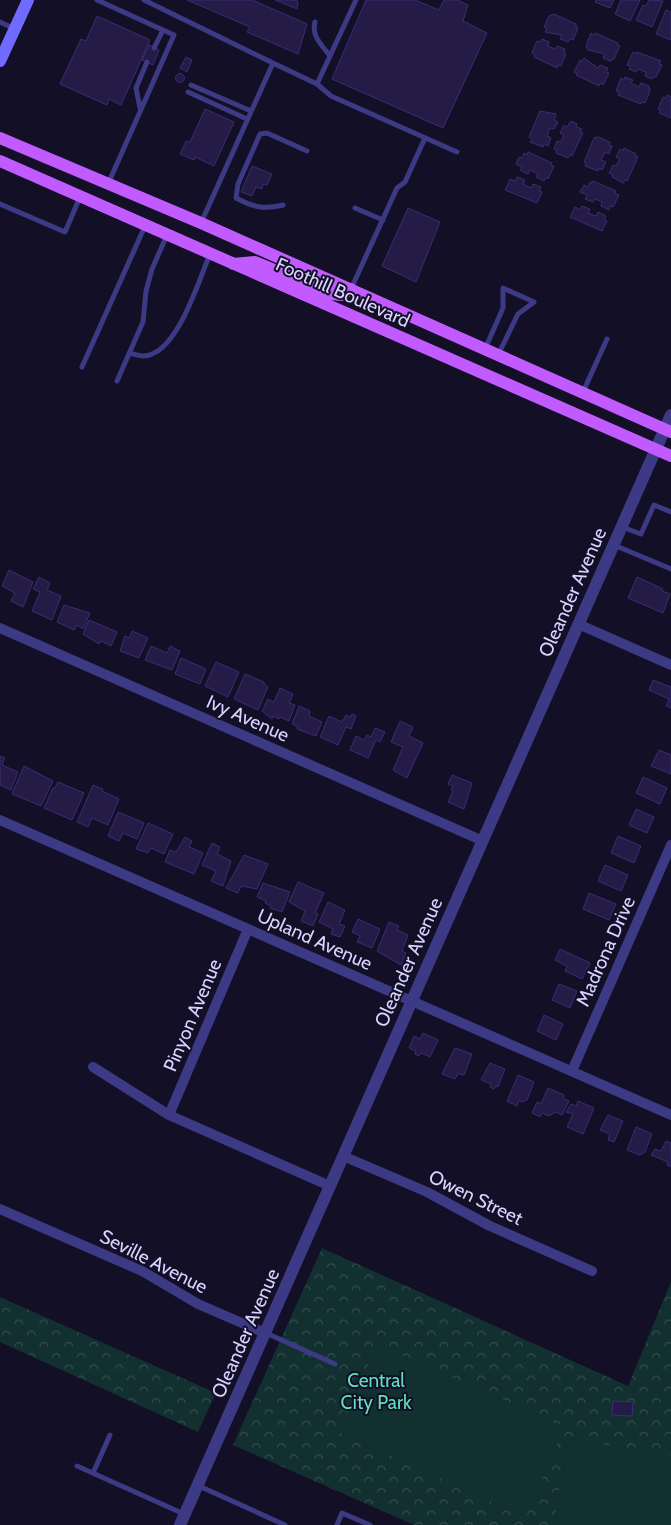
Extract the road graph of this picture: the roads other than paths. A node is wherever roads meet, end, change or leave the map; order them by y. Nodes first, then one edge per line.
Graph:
1 (28, 0) edge
2 (97, 0) edge
3 (144, 0) edge
4 (356, 0) edge
5 (152, 2) edge
6 (0, 22) edge
7 (315, 22) dead end
8 (15, 28) junction
9 (163, 30) junction
10 (154, 48) dead end
11 (330, 56) junction
12 (0, 61) edge
13 (148, 62) dead end
14 (273, 64) junction
15 (191, 84) dead end
16 (317, 84) junction
17 (188, 92) dead end
18 (140, 108) junction
19 (251, 111) junction
20 (248, 119) junction
21 (0, 138) edge
22 (424, 138) junction
23 (307, 151) dead end
24 (457, 152) dead end
25 (0, 161) edge
26 (107, 184) junction
27 (80, 197) junction
28 (0, 204) edge
29 (283, 205) dead end
30 (355, 208) dead end
31 (383, 220) junction
32 (201, 223) junction
33 (145, 225) junction
34 (167, 235) junction
35 (210, 254) junction
36 (233, 264) junction
37 (351, 289) junction
38 (607, 339) dead end
39 (484, 349) junction
40 (129, 353) junction
41 (498, 355) junction
42 (82, 367) dead end
43 (117, 381) dead end
44 (582, 393) junction
45 (671, 415) edge
46 (668, 430) edge
47 (656, 450) junction
48 (671, 456) edge
49 (671, 512) edge
50 (622, 526) junction
51 (613, 545) junction
52 (671, 569) edge
53 (578, 624) junction
54 (0, 628) edge
55 (671, 665) edge
56 (0, 820) edge
57 (483, 841) junction
58 (671, 845) edge
59 (248, 929) junction
60 (412, 1001) junction
61 (93, 1067) dead end
62 (572, 1071) junction
63 (169, 1115) junction
64 (671, 1115) edge
65 (343, 1156) junction
66 (330, 1186) junction
67 (0, 1209) edge
68 (592, 1271) dead end
69 (265, 1333) junction
70 (336, 1364) dead end
71 (110, 1435) dead end
72 (77, 1466) dead end
73 (93, 1473) junction
74 (198, 1486) junction
75 (183, 1520) edge
76 (285, 1525) edge
77 (337, 1525) edge
78 (370, 1525) edge

1 - 8 main road
2 - 9 lane
3 - 5 lane
4 - 11 lane
5 - 14 lane
6 - 8 lane
7 - 11 lane
8 - 12 main road
9 - 10 lane
9 - 18 lane
11 - 16 lane
13 - 18 lane
14 - 16 lane
14 - 19 lane
15 - 19 lane
16 - 22 lane
17 - 20 lane
18 - 26 lane
19 - 20 lane
20 - 32 lane
21 - 26 main road, Foothill Boulevard
22 - 24 lane
22 - 31 lane
23 - 29 lane
25 - 27 main road, Foothill Boulevard
26 - 32 main road, Foothill Boulevard
27 - 28 lane
27 - 33 main road, Foothill Boulevard
30 - 31 lane
31 - 37 lane
32 - 37 main road, Foothill Boulevard
33 - 34 main road, Foothill Boulevard
33 - 42 lane
34 - 35 main road, Foothill Boulevard
34 - 40 lane
35 - 36 main road, Foothill Boulevard
35 - 40 lane
36 - 37 main road
36 - 47 main road, Foothill Boulevard
37 - 39 main road, Foothill Boulevard
38 - 44 lane
39 - 41 main road, Foothill Boulevard
39 - 41 lane
40 - 43 lane
41 - 44 main road, Foothill Boulevard
44 - 46 main road, Foothill Boulevard
45 - 46 street, Oleander Avenue
46 - 47 street, Oleander Avenue
47 - 48 main road, Foothill Boulevard
47 - 50 street, Oleander Avenue
49 - 50 lane
50 - 51 street, Oleander Avenue
51 - 52 lane
51 - 53 street, Oleander Avenue
53 - 55 street
53 - 57 street, Oleander Avenue
54 - 57 street, Ivy Avenue
56 - 59 street, Upland Avenue
57 - 60 street, Oleander Avenue
58 - 62 street, Madrona Drive
59 - 60 street, Upland Avenue
59 - 63 street, Pinyon Avenue
60 - 62 street, Upland Avenue
60 - 65 street, Oleander Avenue
61 - 63 street
62 - 64 street, Upland Avenue
63 - 66 street
65 - 66 street, Oleander Avenue
65 - 68 street, Owen Street
66 - 69 street, Oleander Avenue
67 - 69 street, Seville Avenue
69 - 70 lane
69 - 74 street, Oleander Avenue
71 - 73 lane
72 - 73 lane
73 - 75 lane
74 - 75 street, Oleander Avenue
74 - 76 lane
77 - 78 lane

